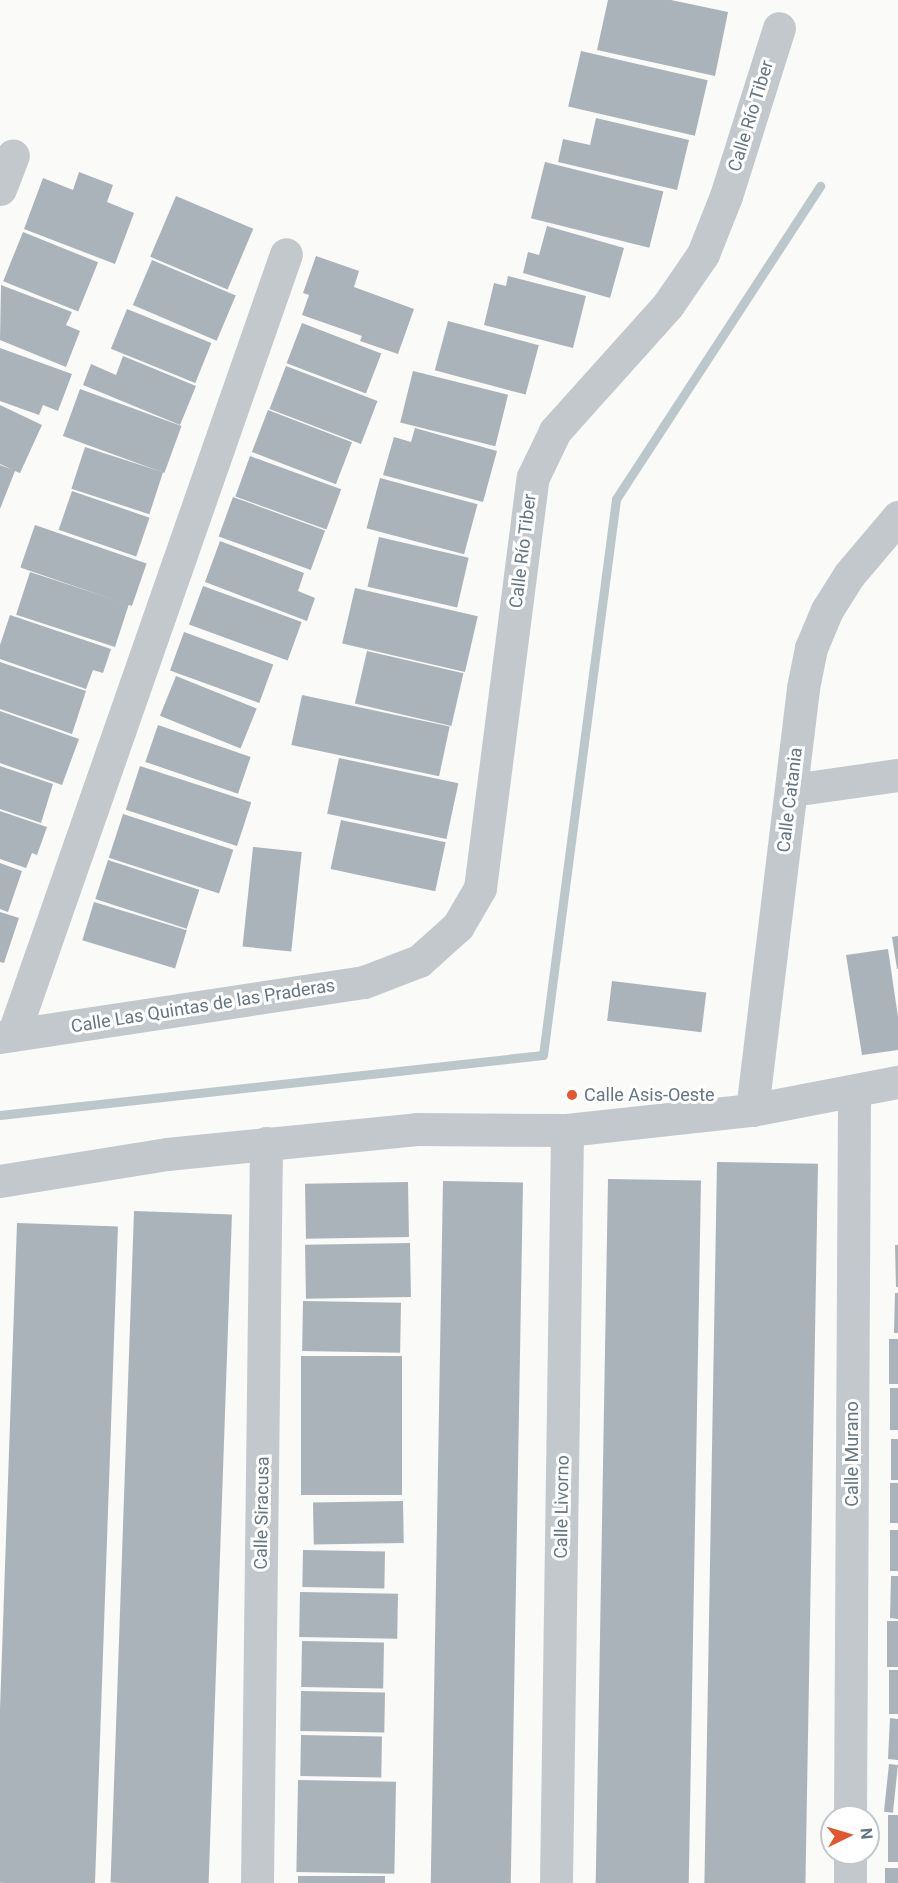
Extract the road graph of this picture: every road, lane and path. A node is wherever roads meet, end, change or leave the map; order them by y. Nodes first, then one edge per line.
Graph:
1 (779, 28) dead end
2 (12, 155) dead end
3 (0, 189) edge
4 (286, 254) dead end
5 (898, 517) edge
6 (898, 775) edge
7 (792, 790) junction
8 (405, 968) joint
9 (7, 1036) edge
10 (898, 1082) edge
11 (854, 1091) junction
12 (752, 1110) junction
13 (567, 1130) junction
14 (266, 1143) junction
15 (0, 1181) edge
16 (850, 1805) edge
17 (850, 1865) edge
18 (257, 1883) edge
19 (556, 1883) edge
20 (850, 1883) edge

1 - 8 street, Calle Río Tiber
2 - 3 street
4 - 9 street
5 - 7 street, Calle Catania
6 - 7 street
7 - 12 street, Calle Catania
8 - 9 street, Calle Las Quintas de las Praderas
10 - 11 street
11 - 12 street
11 - 16 street, Calle Murano
12 - 13 street
13 - 14 street
13 - 19 street, Calle Livorno
14 - 15 street
14 - 18 street, Calle Siracusa
17 - 20 street

